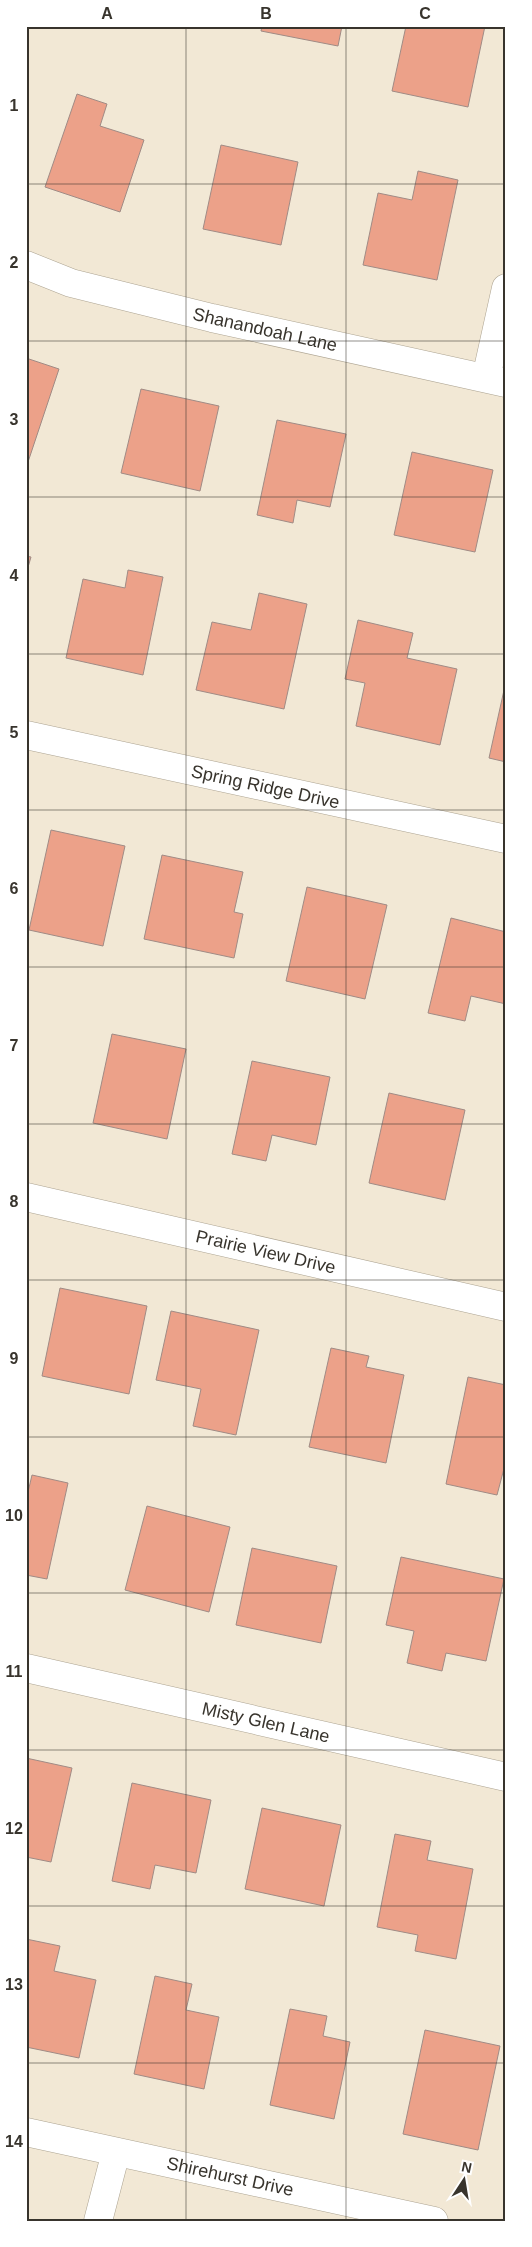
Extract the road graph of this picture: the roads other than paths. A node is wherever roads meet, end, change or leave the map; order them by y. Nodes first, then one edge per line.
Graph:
1 (26, 265) edge
2 (506, 288) edge
3 (496, 380) edge
4 (26, 735) edge
5 (506, 839) edge
6 (26, 1197) edge
7 (506, 1307) edge
8 (26, 1668) edge
9 (506, 1777) edge
10 (26, 2132) edge
11 (116, 2152) junction
12 (98, 2221) edge
13 (434, 2221) edge

1 - 3 street, Shanandoah Lane
2 - 3 street
4 - 5 street, Spring Ridge Drive
6 - 7 street, Prairie View Drive
8 - 9 street, Misty Glen Lane
10 - 11 street, Shirehurst Drive
11 - 12 street
11 - 13 street, Shirehurst Drive

